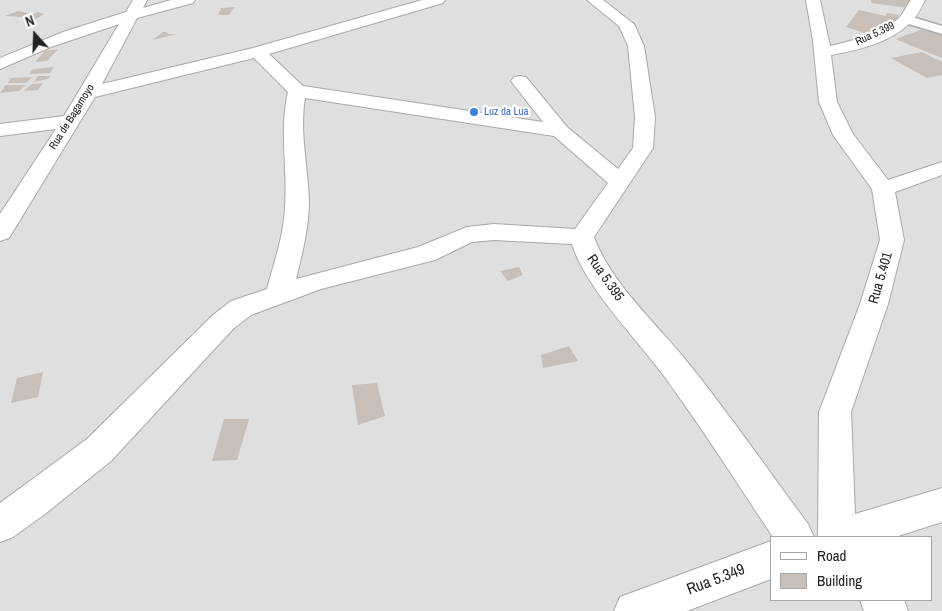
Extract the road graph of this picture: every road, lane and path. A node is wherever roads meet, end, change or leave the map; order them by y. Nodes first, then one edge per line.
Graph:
1 (188, 0) edge
2 (438, 0) edge
3 (594, 0) edge
4 (813, 0) edge
5 (918, 0) edge
6 (134, 5) edge
7 (906, 19) junction
8 (942, 30) edge
9 (258, 52) junction
10 (822, 52) junction
11 (5, 60) edge
12 (520, 81) dead end
13 (297, 91) junction
14 (88, 93) junction
15 (70, 121) junction
16 (0, 130) edge
17 (560, 131) junction
18 (942, 168) edge
19 (916, 177) junction
20 (619, 181) junction
21 (942, 186) edge
22 (883, 190) junction
23 (0, 232) edge
24 (582, 237) junction
25 (279, 293) junction
26 (942, 504) edge
27 (0, 524) edge
28 (794, 536) edge
29 (838, 536) edge
30 (841, 536) edge
31 (770, 560) edge
32 (634, 611) edge

1 - 6 street
2 - 9 street
3 - 20 street, Rua 5.395
4 - 10 street, Rua 5.401
5 - 7 street, Rua 5.399
6 - 11 street
6 - 14 street, Rua de Bagamoyo
7 - 8 lane
7 - 10 street, Rua 5.399
9 - 13 street
9 - 14 street
10 - 22 street, Rua 5.401
12 - 17 street
13 - 17 street
13 - 25 street
14 - 15 street, Rua de Bagamoyo
15 - 16 street
15 - 23 street, Rua de Bagamoyo
17 - 20 street
18 - 19 street
19 - 21 street
19 - 22 street
20 - 24 street, Rua 5.395
22 - 29 street, Rua 5.401
24 - 25 street
24 - 28 street, Rua 5.395
25 - 27 street
26 - 30 street
31 - 32 street, Rua 5.349

